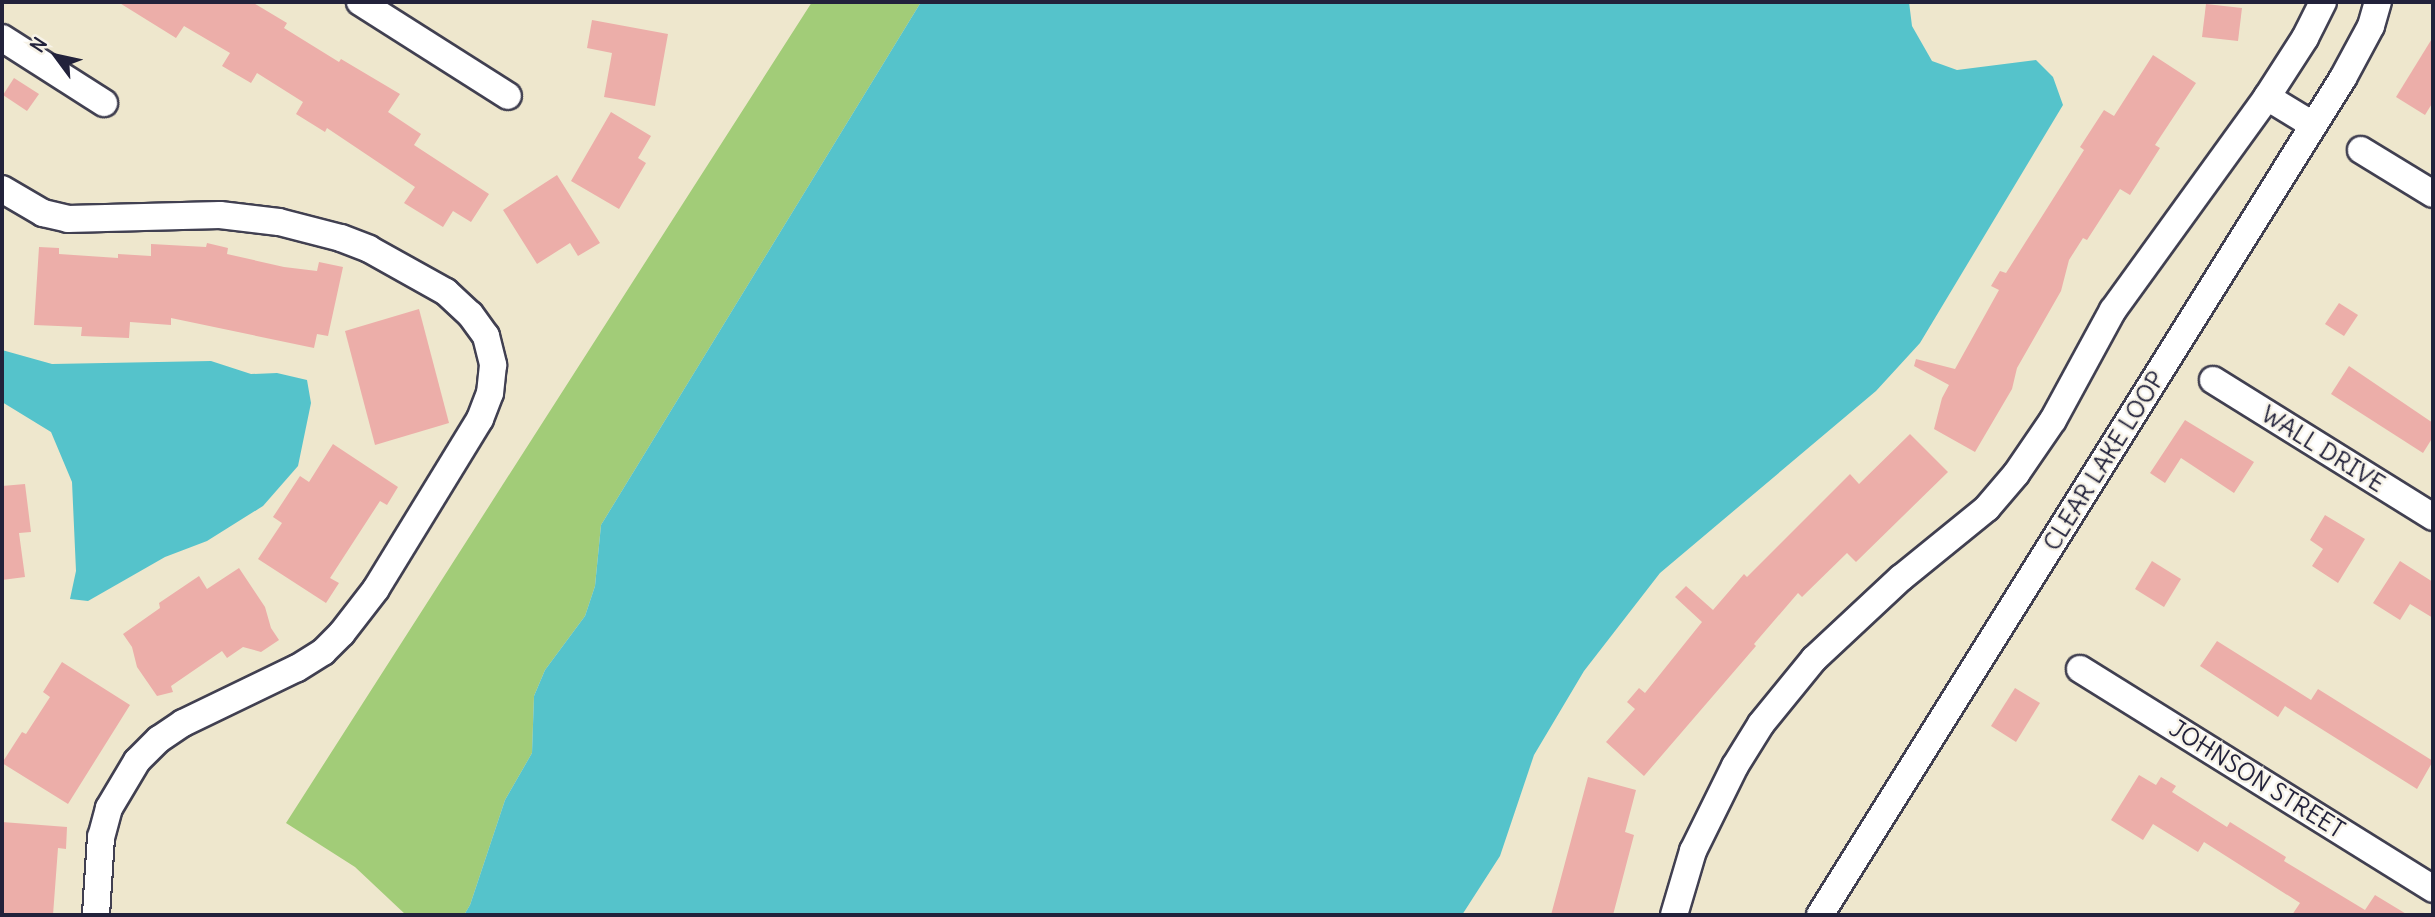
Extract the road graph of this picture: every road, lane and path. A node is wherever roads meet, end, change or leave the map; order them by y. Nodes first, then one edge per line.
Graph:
1 (360, 2) edge
2 (2323, 2) edge
3 (2378, 2) edge
4 (2, 38) edge
5 (509, 96) dead end
6 (2267, 97) junction
7 (104, 103) dead end
8 (2313, 125) junction
9 (2361, 150) dead end
10 (2, 189) edge
11 (2433, 194) edge
12 (2213, 380) dead end
13 (2433, 517) edge
14 (2080, 669) dead end
15 (2433, 889) edge
16 (96, 915) edge
17 (1674, 915) edge
18 (1820, 915) edge

1 - 5 street
2 - 6 street
3 - 8 street, CLEAR LAKE LOOP
4 - 7 street
6 - 8 street
6 - 17 street
8 - 18 street, CLEAR LAKE LOOP
9 - 11 street
10 - 16 street
12 - 13 street, WALL DRIVE
14 - 15 street, JOHNSON STREET

